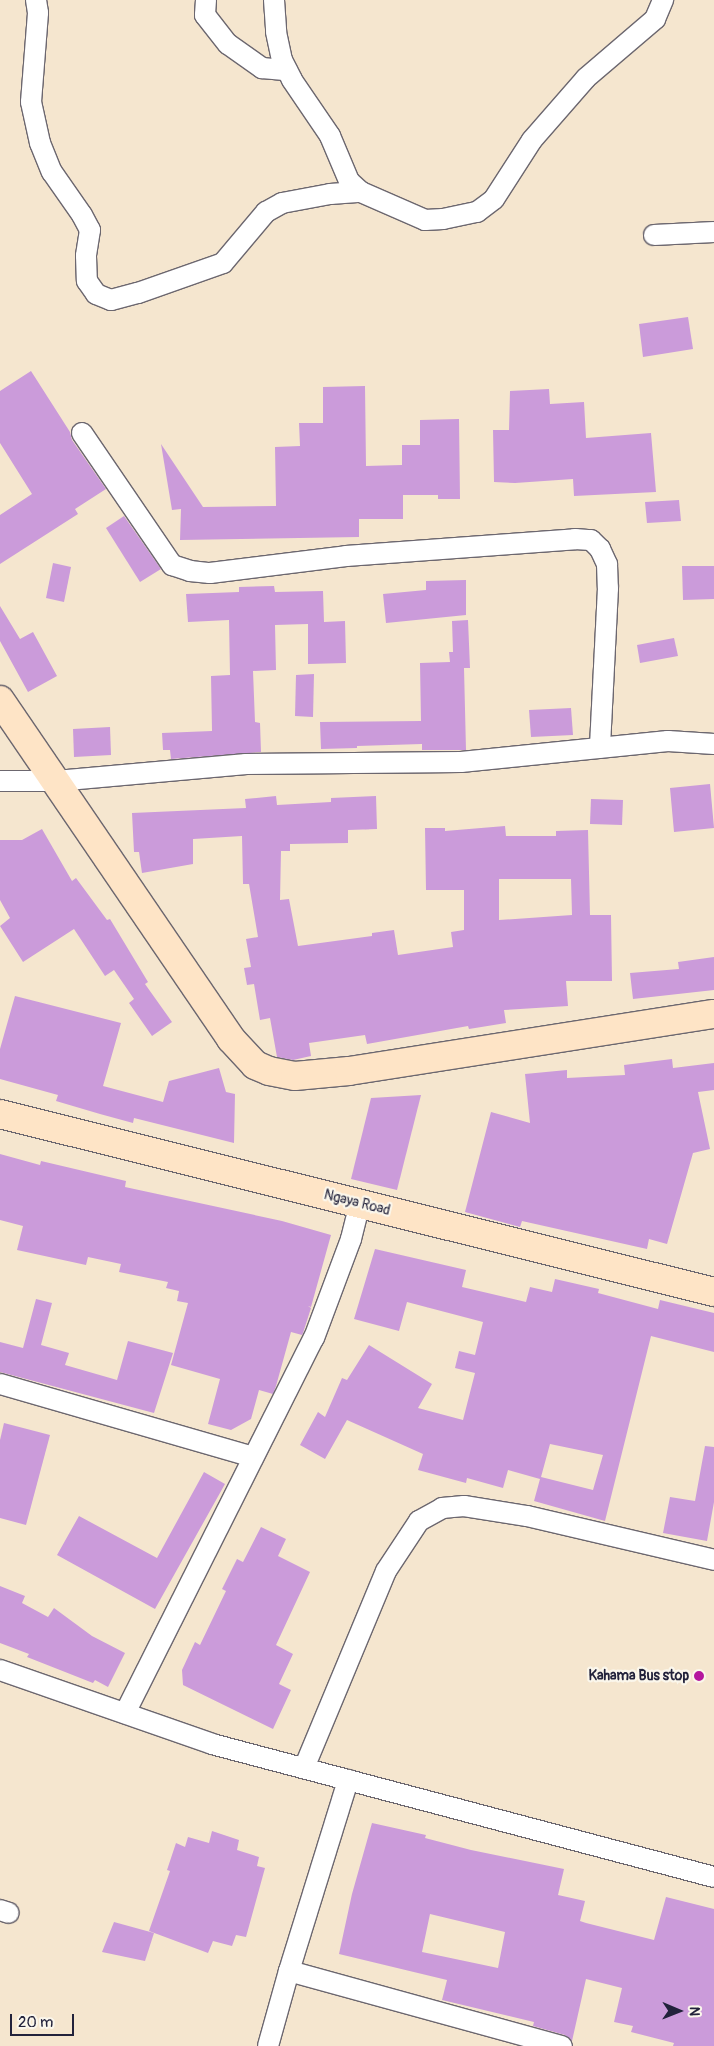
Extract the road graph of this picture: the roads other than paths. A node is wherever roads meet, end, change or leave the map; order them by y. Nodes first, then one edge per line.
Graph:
1 (54, 0) edge
2 (206, 0) edge
3 (274, 0) edge
4 (663, 0) edge
5 (37, 6) edge
6 (287, 70) junction
7 (361, 192) junction
8 (714, 232) edge
9 (654, 235) dead end
10 (82, 433) dead end
11 (0, 700) edge
12 (714, 744) edge
13 (600, 748) junction
14 (0, 781) edge
15 (56, 781) junction
16 (714, 1014) edge
17 (0, 1114) edge
18 (360, 1204) junction
19 (714, 1292) edge
20 (0, 1384) edge
21 (252, 1456) junction
22 (714, 1560) edge
23 (0, 1670) edge
24 (125, 1713) junction
25 (304, 1768) junction
26 (348, 1780) junction
27 (714, 1877) edge
28 (289, 1970) junction
29 (268, 2046) edge
30 (562, 2046) edge

1 - 5 street
2 - 6 street
3 - 6 street
4 - 7 street
5 - 7 street
6 - 7 street
8 - 9 street
10 - 13 street
11 - 15 street
12 - 13 street
13 - 15 street
14 - 15 street
15 - 16 street
17 - 18 street, Ngaya Road
18 - 19 street, Ngaya Road
18 - 21 street
20 - 21 street
21 - 24 street
22 - 25 street
23 - 24 street
24 - 25 street
25 - 26 street
26 - 27 street
26 - 28 street
28 - 29 street
28 - 30 street

